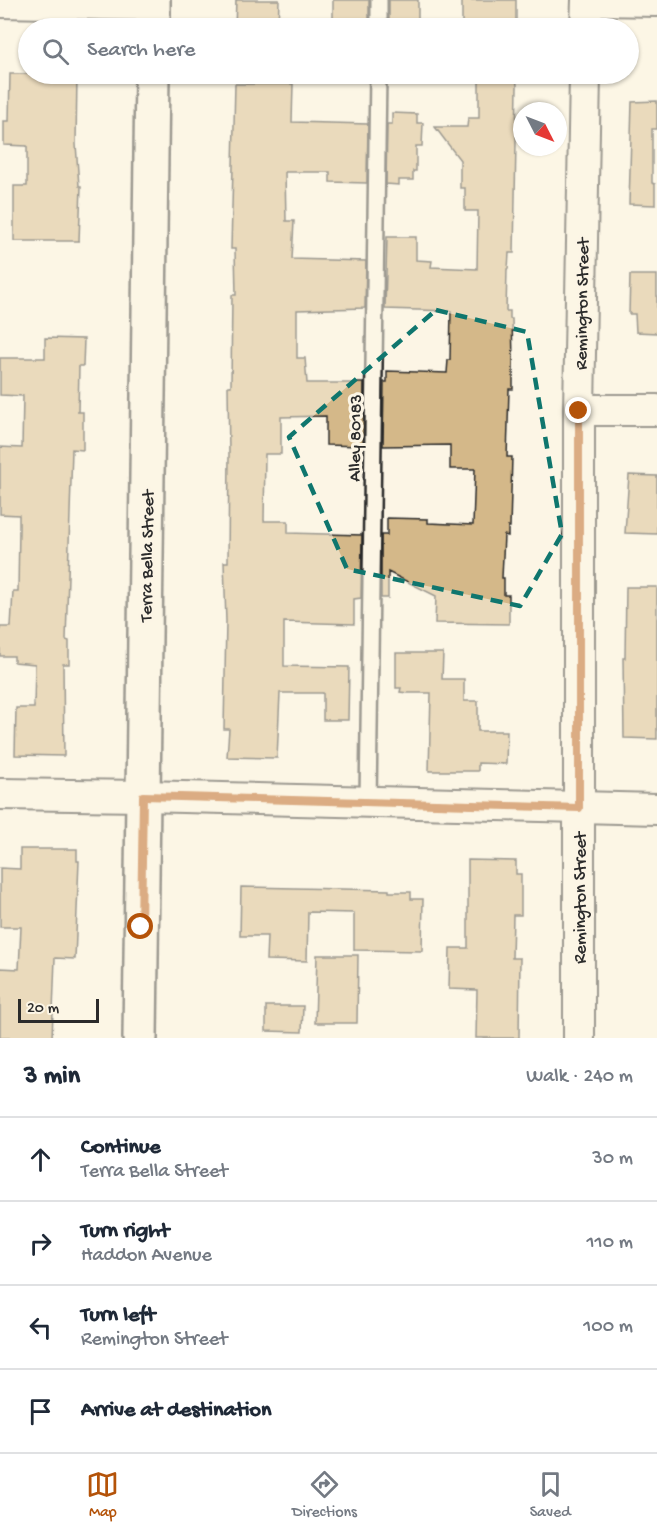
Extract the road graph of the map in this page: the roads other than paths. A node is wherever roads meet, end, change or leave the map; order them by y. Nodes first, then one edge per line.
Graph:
1 (379, 0) edge
2 (587, 0) edge
3 (599, 0) edge
4 (657, 1) edge
5 (0, 2) edge
6 (153, 11) edge
7 (379, 18) edge
8 (586, 18) edge
9 (152, 84) edge
10 (378, 84) edge
11 (585, 84) edge
12 (657, 410) edge
13 (579, 411) junction
14 (0, 794) edge
15 (143, 796) junction
16 (368, 802) junction
17 (579, 808) junction
18 (657, 809) edge
19 (140, 1038) edge
20 (579, 1038) edge

1 - 7 lane
2 - 8 street
3 - 4 street
5 - 6 street
9 - 15 main road, Terra Bella Street
10 - 16 lane, Alley 80183
11 - 13 street, Remington Street
12 - 13 street
13 - 17 street, Remington Street
14 - 15 street
15 - 16 street
15 - 19 main road, Terra Bella Street
16 - 17 street
17 - 18 street
17 - 20 street, Remington Street

